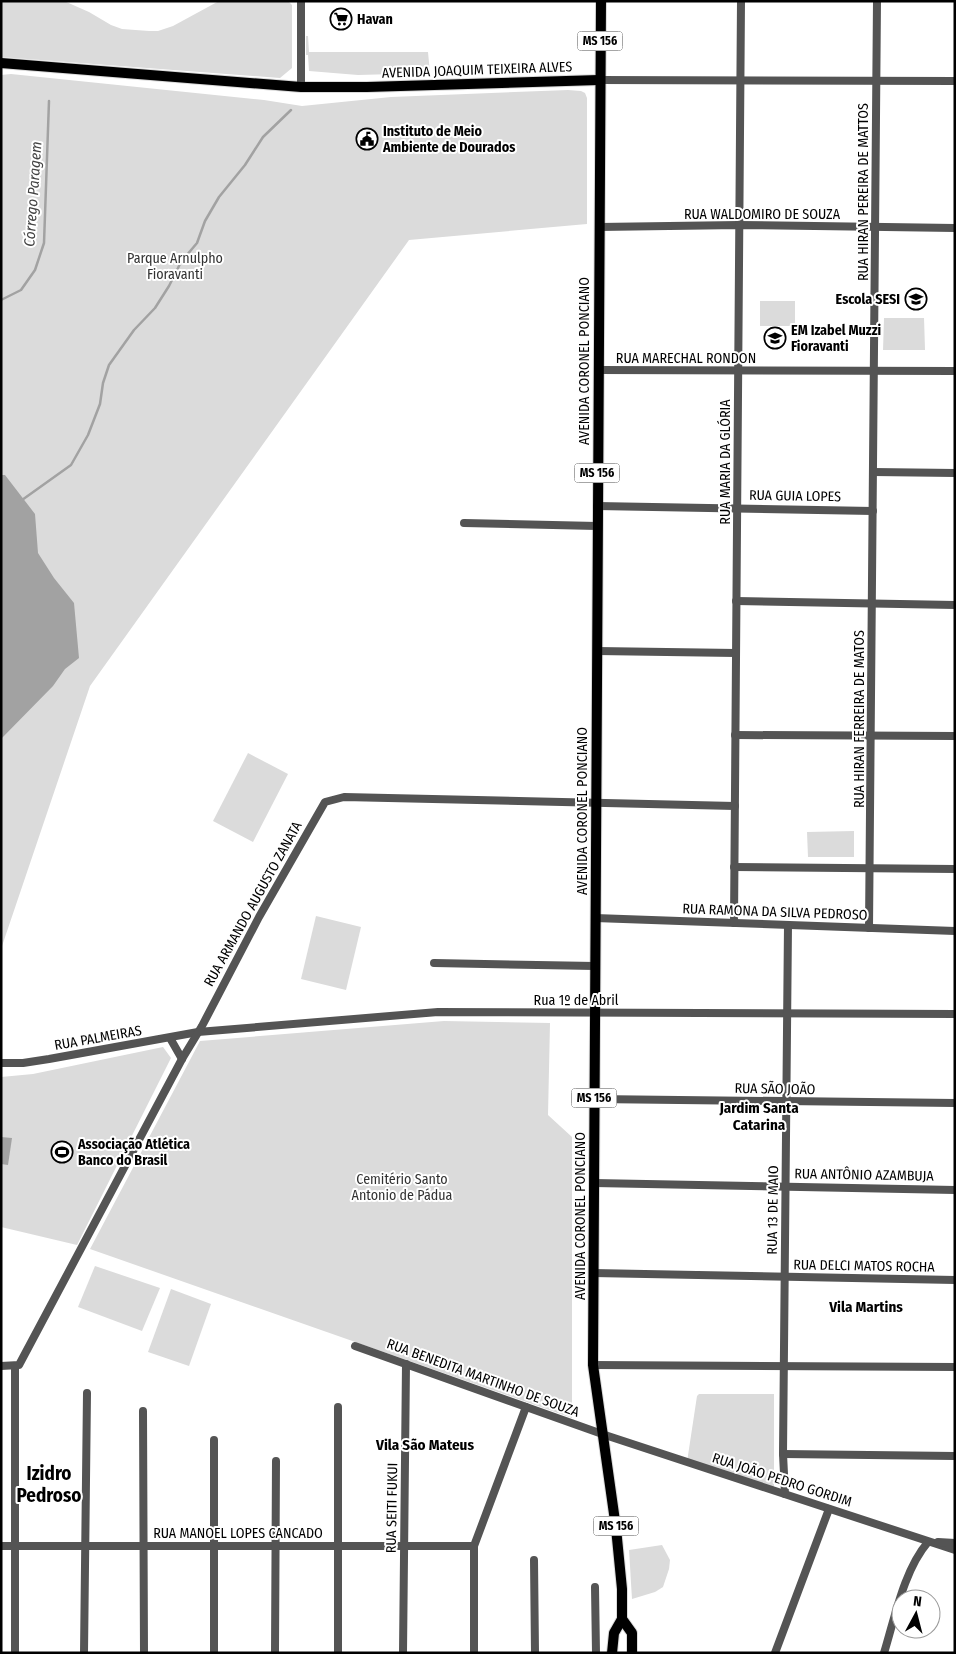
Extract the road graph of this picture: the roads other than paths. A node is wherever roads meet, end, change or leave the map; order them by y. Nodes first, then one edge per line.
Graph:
1 (301, 1) edge
2 (601, 1) edge
3 (740, 1) edge
4 (877, 1) edge
5 (1, 63) edge
6 (599, 80) junction
7 (740, 80) junction
8 (876, 80) junction
9 (955, 80) edge
10 (301, 87) junction
11 (739, 226) junction
12 (599, 227) junction
13 (875, 227) junction
14 (955, 228) edge
15 (598, 370) junction
16 (738, 370) junction
17 (874, 370) junction
18 (955, 371) edge
19 (873, 472) junction
20 (955, 473) edge
21 (597, 506) junction
22 (737, 508) junction
23 (873, 510) junction
24 (464, 523) dead end
25 (597, 526) junction
26 (736, 601) junction
27 (872, 605) junction
28 (955, 606) edge
29 (596, 651) junction
30 (736, 653) junction
31 (735, 735) junction
32 (871, 736) junction
33 (955, 736) edge
34 (596, 801) junction
35 (735, 806) junction
36 (734, 867) junction
37 (870, 868) junction
38 (955, 869) edge
39 (595, 918) junction
40 (734, 923) junction
41 (788, 925) junction
42 (869, 928) junction
43 (955, 931) edge
44 (434, 963) dead end
45 (595, 966) junction
46 (595, 1012) junction
47 (787, 1014) junction
48 (955, 1014) edge
49 (198, 1032) junction
50 (170, 1038) junction
51 (182, 1058) junction
52 (1, 1063) edge
53 (594, 1099) junction
54 (786, 1101) junction
55 (955, 1103) edge
56 (594, 1183) junction
57 (786, 1187) junction
58 (955, 1190) edge
59 (593, 1273) junction
60 (785, 1277) junction
61 (955, 1280) edge
62 (355, 1346) dead end
63 (406, 1364) junction
64 (593, 1365) junction
65 (1, 1366) edge
66 (15, 1366) junction
67 (784, 1366) junction
68 (955, 1368) edge
69 (87, 1393) dead end
70 (338, 1407) dead end
71 (526, 1407) junction
72 (144, 1411) dead end
73 (602, 1434) junction
74 (214, 1440) dead end
75 (783, 1454) junction
76 (955, 1456) edge
77 (276, 1461) dead end
78 (785, 1494) junction
79 (829, 1509) junction
80 (476, 1542) junction
81 (928, 1542) junction
82 (955, 1543) edge
83 (86, 1545) junction
84 (1, 1546) edge
85 (144, 1546) junction
86 (214, 1546) junction
87 (275, 1546) junction
88 (338, 1546) junction
89 (404, 1546) junction
90 (15, 1547) junction
91 (955, 1550) edge
92 (534, 1560) dead end
93 (595, 1587) dead end
94 (622, 1619) junction
95 (15, 1653) edge
96 (84, 1653) edge
97 (144, 1653) edge
98 (214, 1653) edge
99 (276, 1653) edge
100 (338, 1653) edge
101 (403, 1653) edge
102 (474, 1653) edge
103 (534, 1653) edge
104 (596, 1653) edge
105 (612, 1653) edge
106 (632, 1653) edge
107 (776, 1653) edge
108 (884, 1653) edge

1 - 10 street
2 - 6 main road, AVENIDA CORONEL PONCIANO / MS 156
3 - 7 street, RUA MARIA DA GLÓRIA
4 - 8 street, RUA HIRAN PEREIRA DE MATTOS
5 - 10 main road, AVENIDA JOAQUIM TEIXEIRA ALVES
6 - 7 street, AVENIDA JOAQUIM TEIXEIRA ALVES
6 - 10 main road, AVENIDA JOAQUIM TEIXEIRA ALVES
6 - 12 main road, AVENIDA CORONEL PONCIANO / MS 156
7 - 8 street, AVENIDA JOAQUIM TEIXEIRA ALVES
7 - 11 street, RUA MARIA DA GLÓRIA
8 - 9 street, AVENIDA JOAQUIM TEIXEIRA ALVES
8 - 13 street, RUA HIRAN PEREIRA DE MATTOS
11 - 12 street, RUA WALDOMIRO DE SOUZA
11 - 13 street, RUA WALDOMIRO DE SOUZA
11 - 16 street, RUA MARIA DA GLÓRIA
12 - 15 main road, AVENIDA CORONEL PONCIANO / MS 156
13 - 14 street, RUA WALDOMIRO DE SOUZA
13 - 17 street, RUA HIRAN PEREIRA DE MATTOS
15 - 16 street, RUA MARECHAL RONDON
15 - 21 main road, AVENIDA CORONEL PONCIANO / MS 156
16 - 17 street, RUA MARECHAL RONDON
16 - 22 street, RUA MARIA DA GLÓRIA
17 - 18 street, RUA MARECHAL RONDON
17 - 19 street, RUA HIRAN PEREIRA DE MATTOS
19 - 20 street
19 - 23 street, RUA HIRAN PEREIRA DE MATTOS
21 - 22 street, RUA GUIA LOPES
21 - 25 main road, AVENIDA CORONEL PONCIANO / MS 156
22 - 23 street, RUA GUIA LOPES
22 - 26 street, RUA MARIA DA GLÓRIA
23 - 27 street, RUA HIRAN FERREIRA DE MATOS
24 - 25 street
25 - 29 main road, AVENIDA CORONEL PONCIANO / MS 156
26 - 27 street
26 - 30 street, RUA MARIA DA GLÓRIA
27 - 28 street
27 - 32 street, RUA HIRAN FERREIRA DE MATOS
29 - 30 street
29 - 34 main road, AVENIDA CORONEL PONCIANO / MS 156
30 - 31 street, RUA MARIA DA GLÓRIA
31 - 32 street
31 - 35 street, RUA MARIA DA GLÓRIA
32 - 33 street
32 - 37 street, RUA HIRAN FERREIRA DE MATOS
34 - 35 street, RUA ARMANDO AUGUSTO ZANATA
34 - 39 main road, AVENIDA CORONEL PONCIANO / MS 156
34 - 49 street, RUA ARMANDO AUGUSTO ZANATA
35 - 36 street, RUA MARIA DA GLÓRIA
36 - 37 street
36 - 40 street, RUA MARIA DA GLÓRIA
37 - 38 street
37 - 42 street, RUA HIRAN FERREIRA DE MATOS
39 - 40 street, RUA RAMONA DA SILVA PEDROSO
39 - 45 main road, AVENIDA CORONEL PONCIANO / MS 156
40 - 41 street, RUA RAMONA DA SILVA PEDROSO
41 - 42 street, RUA RAMONA DA SILVA PEDROSO
41 - 47 street, RUA 13 DE MAIO
42 - 43 street, RUA RAMONA DA SILVA PEDROSO
44 - 45 street
45 - 46 main road, AVENIDA CORONEL PONCIANO / MS 156
46 - 47 street, Rua 1º de Abril
46 - 49 street, Rua 1º de Abril
46 - 53 main road, AVENIDA CORONEL PONCIANO / MS 156
47 - 48 street, Rua 1º de Abril
47 - 54 street, RUA 13 DE MAIO
49 - 50 street, RUA PALMEIRAS
49 - 51 street, RUA ARMANDO AUGUSTO ZANATA
50 - 51 street
50 - 52 street, RUA PALMEIRAS
51 - 66 street, RUA ARMANDO AUGUSTO ZANATA
53 - 54 street, RUA SÃO JOÃO
53 - 56 main road, AVENIDA CORONEL PONCIANO / MS 156
54 - 55 street, RUA SÃO JOÃO
54 - 57 street, RUA 13 DE MAIO
56 - 57 street, RUA ANTÔNIO AZAMBUJA
56 - 59 main road, AVENIDA CORONEL PONCIANO / MS 156
57 - 58 street, RUA ANTÔNIO AZAMBUJA
57 - 60 street, RUA 13 DE MAIO
59 - 60 street, RUA DELCI MATOS ROCHA
59 - 64 main road, AVENIDA CORONEL PONCIANO / MS 156
60 - 61 street, RUA DELCI MATOS ROCHA
60 - 67 street, RUA 13 DE MAIO
62 - 63 street, RUA BENEDITA MARTINHO DE SOUZA
63 - 71 street, RUA BENEDITA MARTINHO DE SOUZA
63 - 89 street, RUA SEITI FUKUI
64 - 67 street
64 - 73 main road, AVENIDA CORONEL PONCIANO / MS 156
65 - 66 street
66 - 90 street
67 - 68 street
67 - 75 street, RUA 13 DE MAIO
69 - 83 street
70 - 88 street
71 - 73 street, RUA BENEDITA MARTINHO DE SOUZA
71 - 80 street
72 - 85 street
73 - 78 street, RUA JOÃO PEDRO GORDIM
73 - 94 main road, AVENIDA CORONEL PONCIANO / MS 156
74 - 86 street
75 - 76 street
75 - 78 street, RUA 13 DE MAIO
77 - 87 street
78 - 79 street, RUA JOÃO PEDRO GORDIM
79 - 81 street, RUA JOÃO PEDRO GORDIM
79 - 107 street
80 - 89 street, RUA MANOEL LOPES CANCADO
80 - 102 street
81 - 82 street
81 - 91 street, RUA JOÃO PEDRO GORDIM
81 - 108 street
83 - 85 street, RUA MANOEL LOPES CANCADO
83 - 90 street, RUA MANOEL LOPES CANCADO
83 - 96 street
84 - 90 street, RUA MANOEL LOPES CANCADO
85 - 86 street, RUA MANOEL LOPES CANCADO
85 - 97 street
86 - 87 street, RUA MANOEL LOPES CANCADO
86 - 98 street
87 - 88 street, RUA MANOEL LOPES CANCADO
87 - 99 street
88 - 89 street, RUA MANOEL LOPES CANCADO
88 - 100 street
89 - 101 street, RUA SEITI FUKUI
90 - 95 street
92 - 103 street
93 - 104 street
94 - 105 main road, AVENIDA CORONEL PONCIANO / MS 156
94 - 106 main road, AVENIDA CORONEL PONCIANO / MS 156

